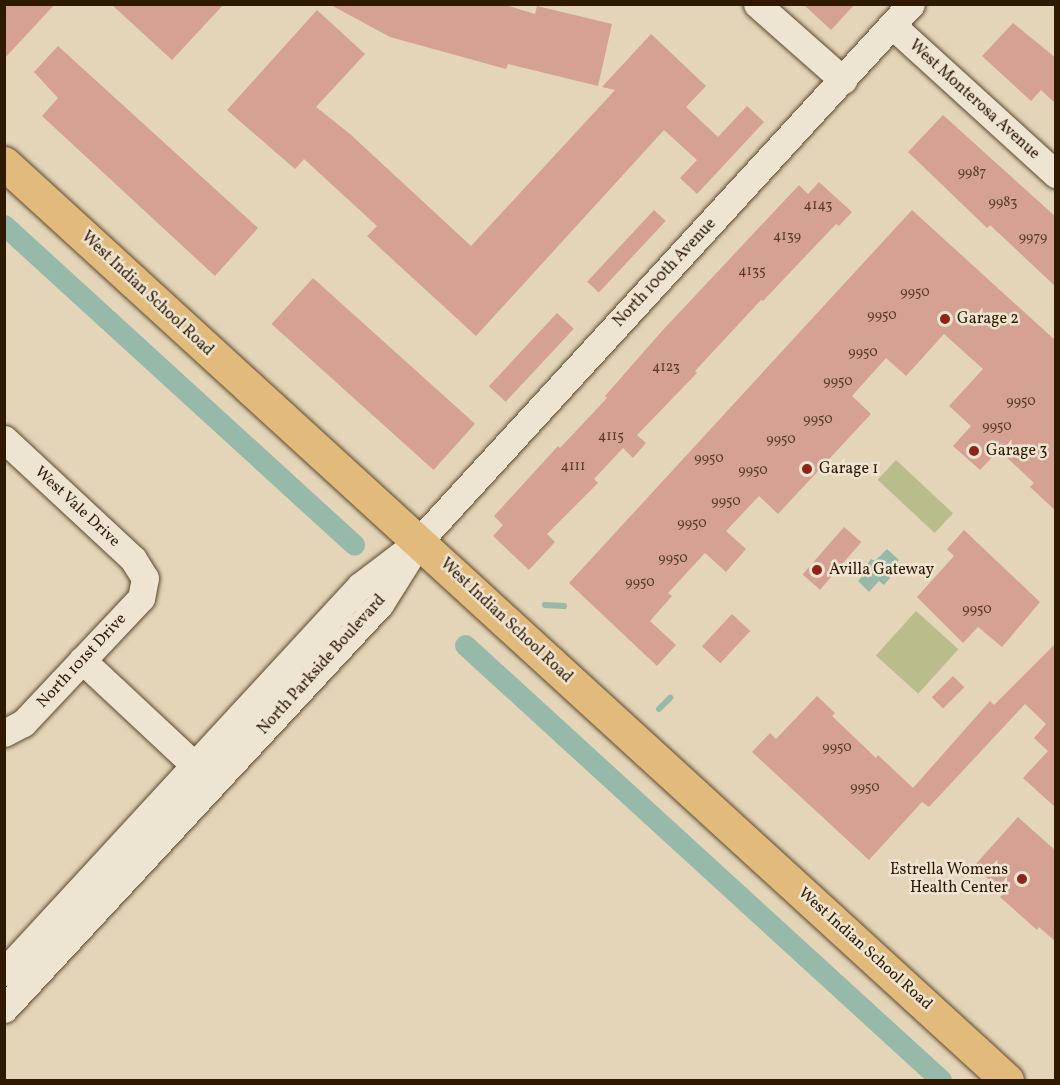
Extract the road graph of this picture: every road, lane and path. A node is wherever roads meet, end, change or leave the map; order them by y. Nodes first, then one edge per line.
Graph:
1 (757, 4) edge
2 (911, 4) edge
3 (892, 25) junction
4 (843, 80) junction
5 (4, 163) edge
6 (1056, 174) edge
7 (4, 439) edge
8 (419, 541) junction
9 (145, 578) joint
10 (82, 660) junction
11 (4, 733) edge
12 (205, 775) junction
13 (4, 972) edge
14 (4, 1009) edge
15 (1007, 1080) edge

1 - 4 street
2 - 3 street, North 100th Avenue
3 - 4 street, North 100th Avenue
3 - 6 street, West Monterosa Avenue
4 - 8 street, North 100th Avenue
5 - 8 main road, West Indian School Road
7 - 9 street, West Vale Drive
8 - 12 street, North Parkside Boulevard
8 - 15 main road, West Indian School Road
9 - 10 street, North 101st Drive
10 - 11 street, North 101st Drive
10 - 12 street
12 - 13 street, North Parkside Boulevard
12 - 14 street, North Parkside Boulevard

